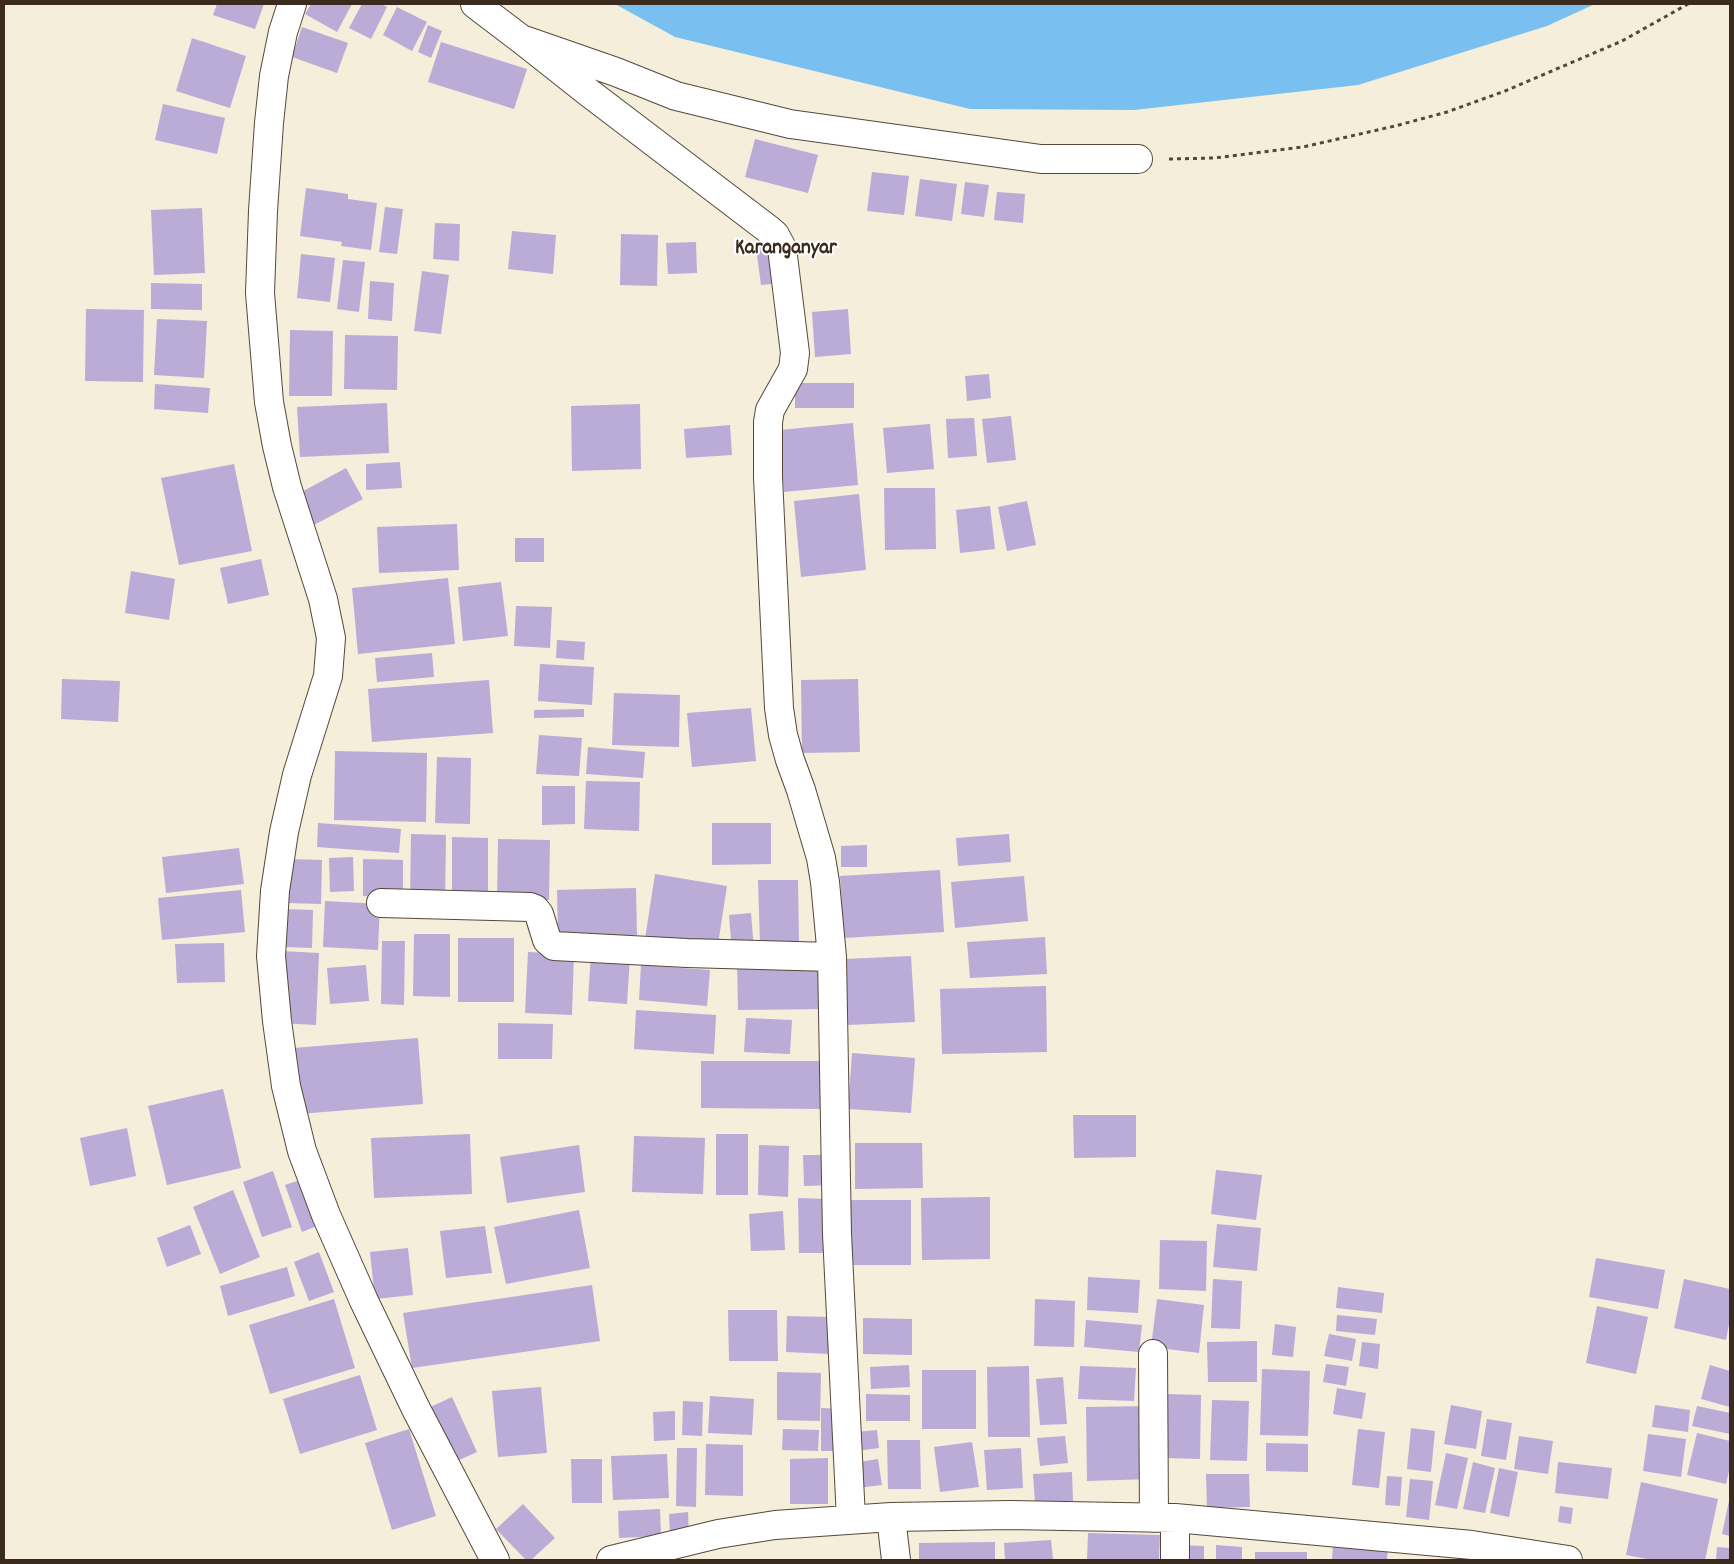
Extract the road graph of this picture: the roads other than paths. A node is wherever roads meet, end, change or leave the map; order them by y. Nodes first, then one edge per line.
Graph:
1 (292, 4) edge
2 (474, 4) edge
3 (521, 40) junction
4 (1138, 159) road end
5 (381, 903) dead end
6 (832, 957) junction
7 (1154, 1354) dead end
8 (891, 1517) junction
9 (1164, 1518) junction
10 (850, 1519) junction
11 (494, 1560) edge
12 (611, 1560) edge
13 (896, 1560) edge
14 (1174, 1560) edge
15 (1568, 1560) edge

1 - 11 street
2 - 3 street
3 - 4 street
3 - 6 street
5 - 6 street
6 - 10 street
7 - 9 street
8 - 9 street
8 - 10 street
8 - 13 street
9 - 14 street
9 - 15 street
10 - 12 street

